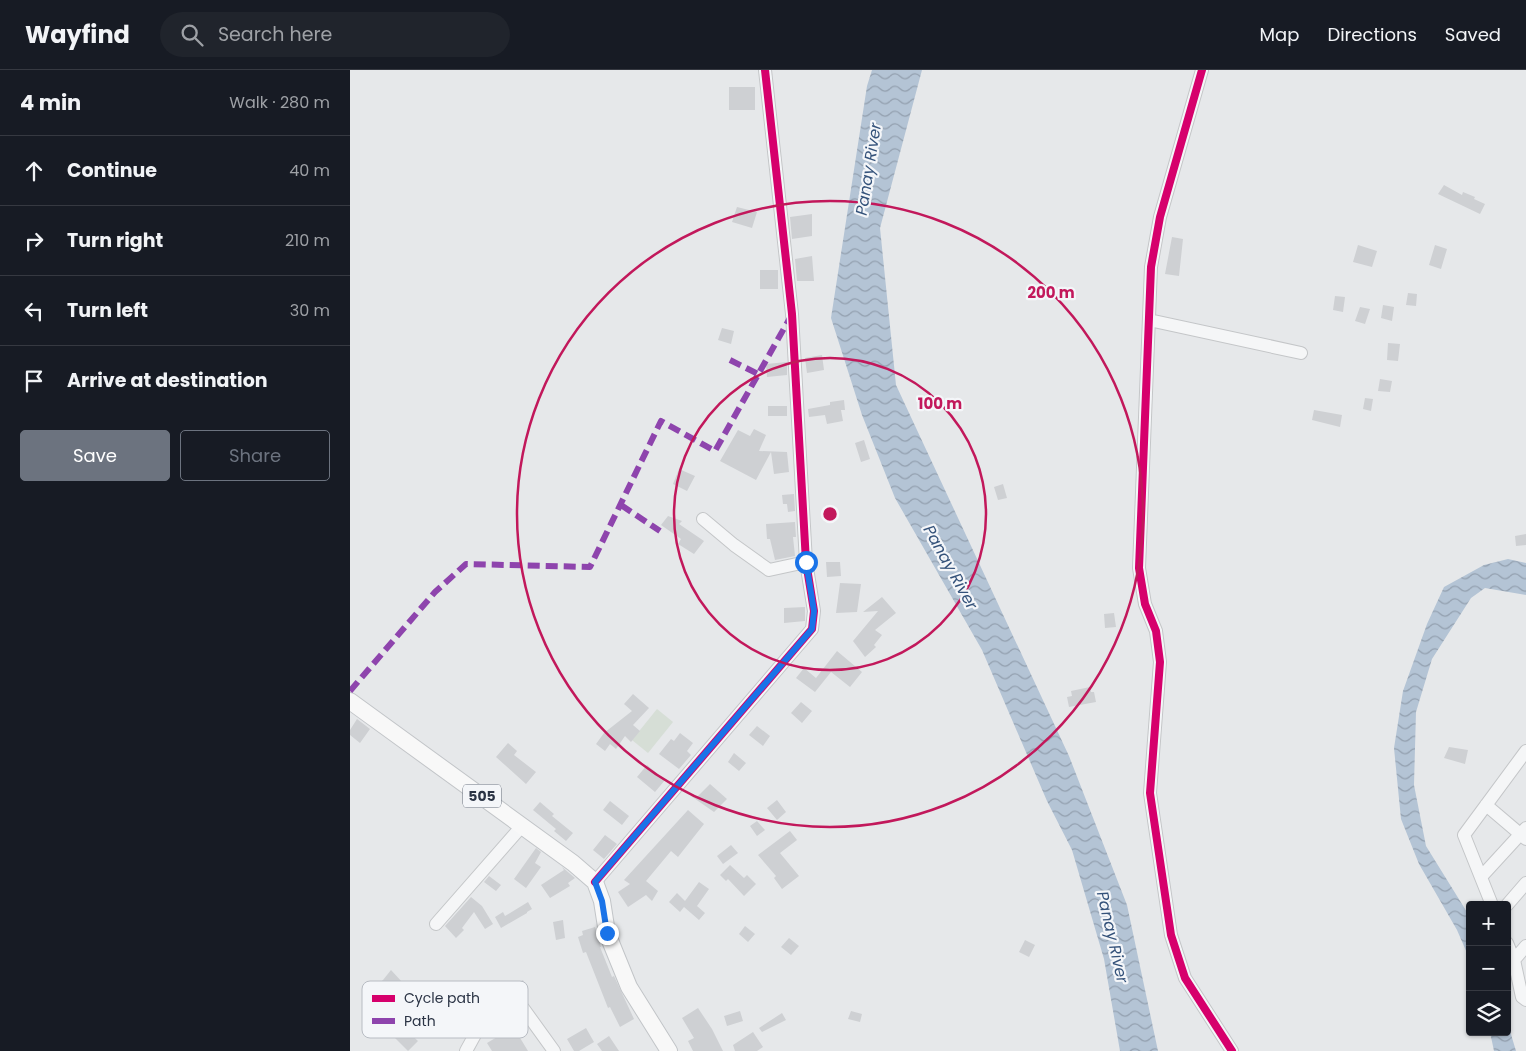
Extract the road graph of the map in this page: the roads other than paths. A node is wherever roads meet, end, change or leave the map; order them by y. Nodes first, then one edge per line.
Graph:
1 (765, 70) edge
2 (1202, 70) edge
3 (1149, 320) junction
4 (1301, 353) dead end
5 (703, 519) dead end
6 (806, 562) junction
7 (350, 701) edge
8 (1526, 751) edge
9 (1486, 805) junction
10 (522, 826) junction
11 (1524, 834) edge
12 (1481, 877) junction
13 (595, 882) junction
14 (1526, 883) edge
15 (1490, 901) edge
16 (1510, 901) edge
17 (436, 924) dead end
18 (1508, 946) edge
19 (1526, 946) edge
20 (1514, 960) junction
21 (1526, 1000) edge
22 (528, 1015) edge
23 (473, 1038) edge
24 (466, 1051) edge
25 (554, 1051) edge
26 (669, 1051) edge
27 (1232, 1051) edge

1 - 6 street
2 - 3 street
3 - 4 street
3 - 27 street
5 - 6 street
6 - 13 street
7 - 10 main road, 505
8 - 9 street
9 - 11 street
9 - 12 street
10 - 13 main road, 505
10 - 17 street
11 - 12 street
12 - 15 street
13 - 26 main road, 505
14 - 16 street
18 - 20 street
19 - 20 street
20 - 21 street
22 - 25 street
23 - 24 street

